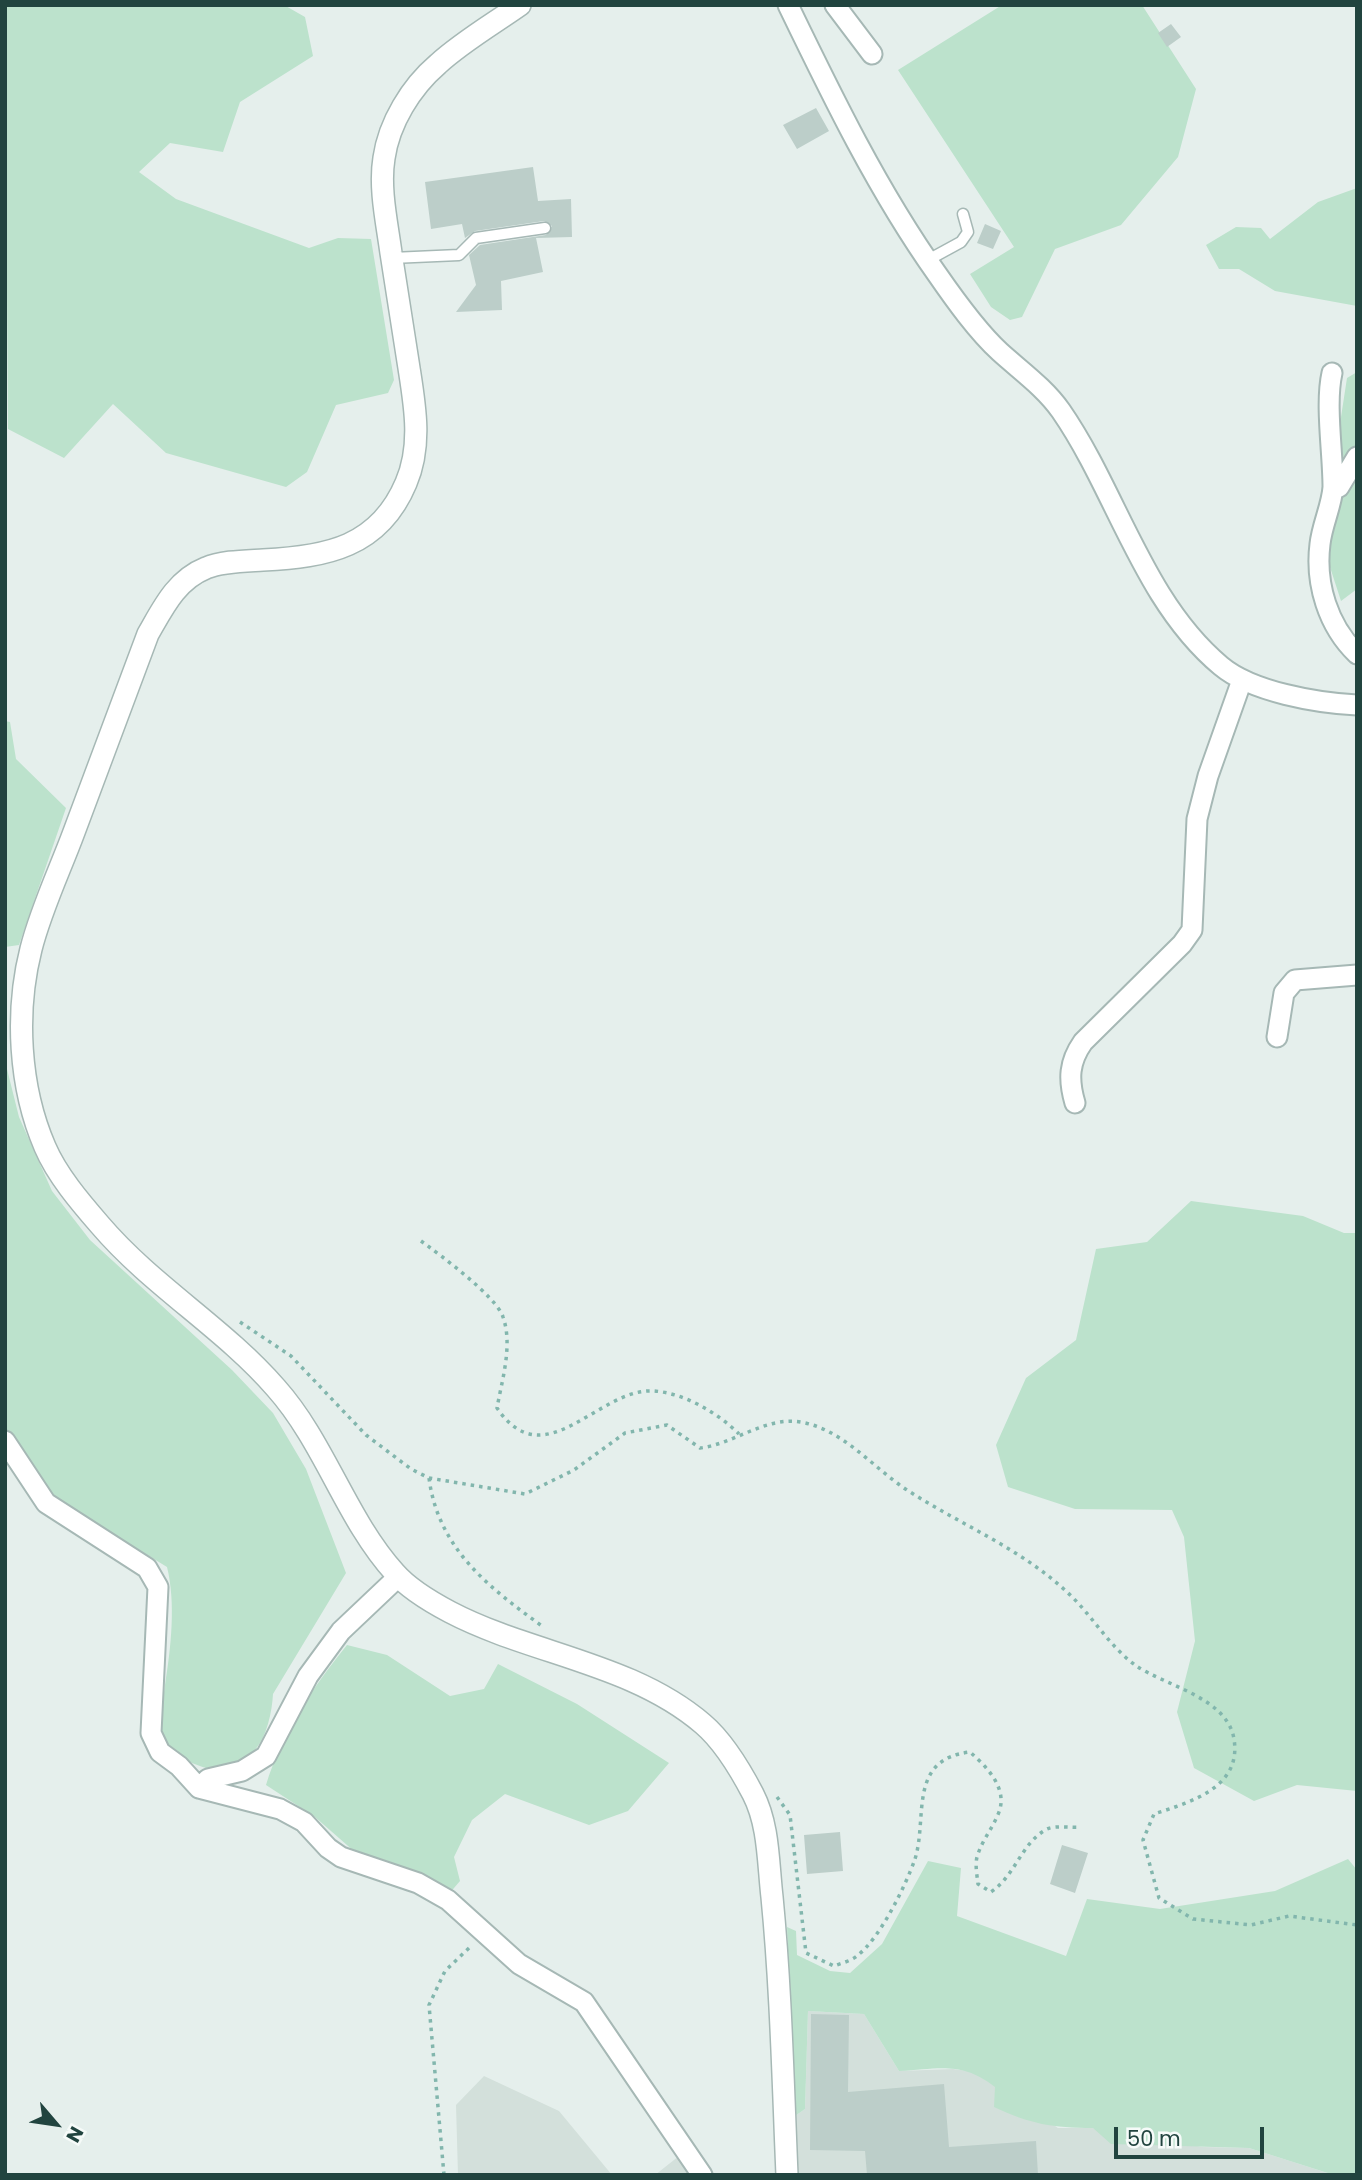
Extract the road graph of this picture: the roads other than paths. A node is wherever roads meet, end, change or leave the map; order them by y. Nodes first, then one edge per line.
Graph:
1 (520, 5) edge
2 (788, 5) edge
3 (835, 5) edge
4 (872, 54) dead end
5 (963, 214) dead end
6 (545, 228) dead end
7 (392, 258) junction
8 (928, 260) junction
9 (1332, 373) dead end
10 (1357, 457) edge
11 (1333, 490) junction
12 (1357, 654) edge
13 (1242, 680) junction
14 (1357, 705) edge
15 (1357, 975) edge
16 (1278, 1037) dead end
17 (1075, 1103) dead end
18 (5, 1441) edge
19 (398, 1577) junction
20 (199, 1788) junction
21 (702, 2175) edge
22 (787, 2175) edge

1 - 7 street
2 - 8 street
3 - 4 street
5 - 8 lane
6 - 7 lane
7 - 19 street
8 - 13 street
9 - 11 street
10 - 11 street
11 - 12 street
13 - 14 street
13 - 17 street
15 - 16 street
18 - 20 street
19 - 20 street
19 - 22 street
20 - 21 street

